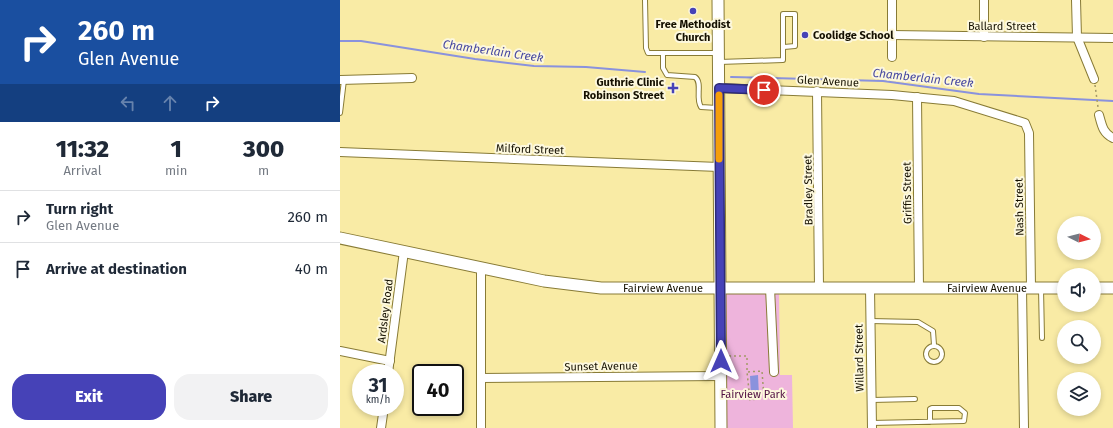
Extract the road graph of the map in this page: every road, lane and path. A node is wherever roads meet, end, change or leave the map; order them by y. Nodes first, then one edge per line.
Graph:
1 (645, 0) edge
2 (718, 0) edge
3 (892, 0) edge
4 (984, 0) edge
5 (1076, 0) edge
6 (892, 35) junction
7 (984, 37) junction
8 (1077, 37) junction
9 (1113, 38) edge
10 (784, 47) junction
11 (662, 54) junction
12 (718, 57) junction
13 (892, 57) dead end
14 (412, 78) dead end
15 (1094, 79) joint
16 (342, 80) edge
17 (719, 88) junction
18 (817, 91) junction
19 (917, 97) junction
20 (719, 108) junction
21 (340, 113) edge
22 (1100, 115) joint
23 (1027, 127) joint
24 (1113, 138) edge
25 (340, 152) edge
26 (719, 167) junction
27 (340, 238) edge
28 (404, 251) junction
29 (481, 267) junction
30 (720, 288) junction
31 (770, 288) junction
32 (819, 288) junction
33 (870, 288) junction
34 (919, 288) junction
35 (1031, 288) junction
36 (1057, 288) edge
37 (1101, 288) edge
38 (1113, 288) edge
39 (870, 321) junction
40 (1042, 338) dead end
41 (934, 346) junction
42 (340, 351) edge
43 (729, 356) dead end
44 (390, 361) junction
45 (390, 364) edge
46 (747, 372) junction
47 (774, 372) dead end
48 (721, 376) junction
49 (481, 378) junction
50 (915, 399) dead end
51 (871, 400) junction
52 (383, 416) edge
53 (930, 422) junction
54 (871, 426) edge
55 (381, 428) edge
56 (481, 428) edge
57 (721, 428) edge
58 (1024, 428) edge

1 - 11 lane
2 - 12 street
3 - 6 street
4 - 7 street
5 - 8 street
6 - 7 street, Ballard Street
6 - 13 street
7 - 8 street, Ballard Street
8 - 9 street, Ballard Street
8 - 15 street
10 - 10 lane
10 - 12 lane
11 - 12 lane
11 - 20 lane
12 - 17 street
14 - 16 street
15 - 22 path
16 - 21 lane
17 - 18 street, Glen Avenue
17 - 20 street
18 - 19 street, Glen Avenue
18 - 32 street, Bradley Street
19 - 23 street, Glen Avenue
19 - 34 street, Griffis Street
20 - 26 street
22 - 24 street
23 - 35 street, Nash Street
25 - 26 street, Milford Street
26 - 30 street
27 - 28 street, Fairview Avenue
28 - 29 street, Fairview Avenue
28 - 44 street, Ardsley Road
29 - 30 street, Fairview Avenue
29 - 49 street
30 - 31 street, Fairview Avenue
30 - 48 street
31 - 32 street, Fairview Avenue
31 - 47 street
32 - 33 street, Fairview Avenue
33 - 34 street, Fairview Avenue
33 - 39 street, Willard Street
34 - 35 street, Fairview Avenue
35 - 36 street, Fairview Avenue
35 - 40 lane
35 - 58 street, Nash Street
37 - 38 street
39 - 41 lane
39 - 51 street, Willard Street
41 - 41 lane
42 - 44 street
43 - 46 path
44 - 45 street, Ardsley Road
46 - 46 path
48 - 49 street, Sunset Avenue
48 - 57 street
49 - 56 street
50 - 51 lane
51 - 54 street, Willard Street
52 - 55 street
53 - 53 lane
53 - 54 lane

